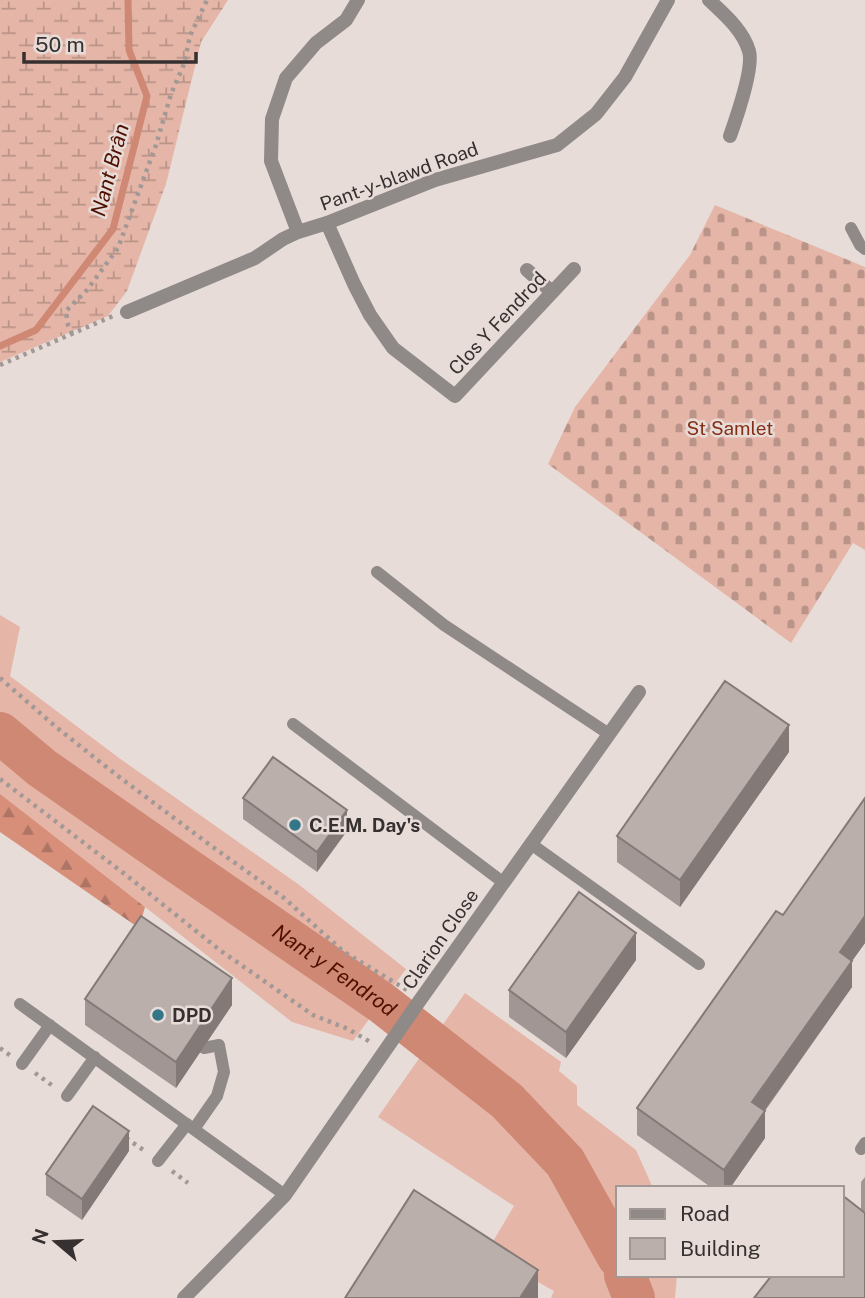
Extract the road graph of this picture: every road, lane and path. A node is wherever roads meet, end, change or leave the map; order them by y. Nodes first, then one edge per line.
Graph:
1 (207, 0) edge
2 (358, 0) edge
3 (668, 0) edge
4 (709, 0) edge
5 (730, 136) dead end
6 (327, 223) junction
7 (851, 228) dead end
8 (298, 232) junction
9 (865, 249) edge
10 (574, 269) dead end
11 (527, 270) dead end
12 (552, 292) junction
13 (127, 312) joint
14 (72, 334) junction
15 (0, 365) edge
16 (377, 572) dead end
17 (0, 678) edge
18 (639, 692) dead end
19 (293, 724) dead end
20 (609, 734) junction
21 (0, 779) edge
22 (531, 844) junction
23 (504, 883) junction
24 (699, 964) dead end
25 (420, 1001) junction
26 (20, 1004) dead end
27 (50, 1025) junction
28 (0, 1048) edge
29 (204, 1048) dead end
30 (386, 1051) junction
31 (95, 1057) junction
32 (22, 1064) junction
33 (67, 1096) joint
34 (191, 1126) junction
35 (120, 1134) edge
36 (158, 1161) junction
37 (188, 1183) dead end
38 (285, 1195) junction
39 (184, 1298) edge

1 - 14 path
2 - 8 street
3 - 6 street, Pant-y-blawd Road
4 - 5 street
6 - 8 street, Pant-y-blawd Road
6 - 12 street, Clos Y Fendrod
7 - 9 lane
8 - 13 street, Pant-y-blawd Road
10 - 12 street, Clos Y Fendrod
11 - 12 street
13 - 14 path
14 - 15 path
16 - 20 lane
17 - 25 path
18 - 20 street, Clarion Close
19 - 23 lane
20 - 22 street, Clarion Close
21 - 30 path
22 - 23 street, Clarion Close
22 - 24 lane
23 - 25 street, Clarion Close
25 - 30 street, Clarion Close
26 - 27 lane
27 - 31 lane
27 - 32 lane
28 - 32 path
29 - 34 lane
30 - 38 street, Clarion Close
31 - 33 lane
31 - 34 lane
32 - 33 path
34 - 36 lane
34 - 38 lane
35 - 36 path
36 - 37 path
38 - 39 street, Clarion Close

